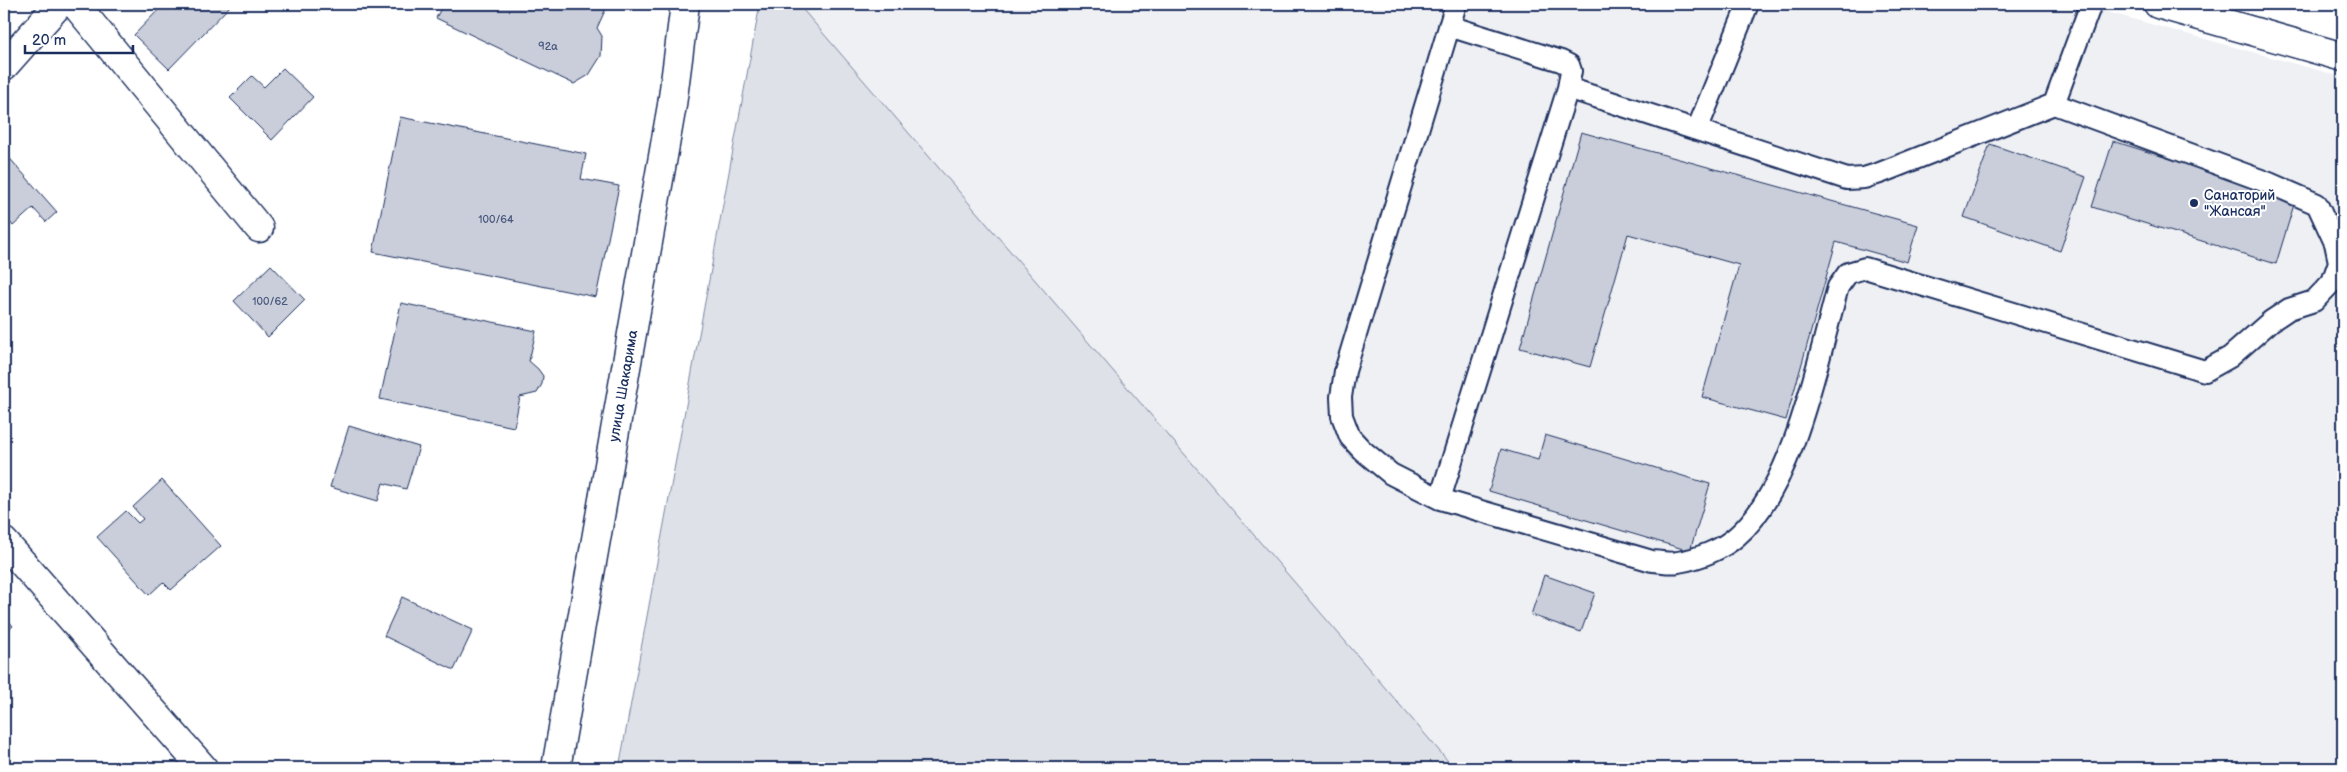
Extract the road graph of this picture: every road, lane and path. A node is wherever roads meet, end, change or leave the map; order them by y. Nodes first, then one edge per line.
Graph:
1 (60, 4) edge
2 (75, 4) edge
3 (685, 4) edge
4 (1456, 4) edge
5 (1748, 4) edge
6 (2091, 4) edge
7 (2158, 4) edge
8 (1449, 26) junction
9 (2343, 57) edge
10 (4, 66) edge
11 (1568, 88) junction
12 (2054, 104) junction
13 (1697, 130) junction
14 (259, 228) dead end
15 (1440, 499) junction
16 (4, 542) edge
17 (203, 768) edge
18 (556, 768) edge

1 - 10 street
2 - 14 street
3 - 18 street, улица Шакарима
4 - 8 lane
5 - 13 lane
6 - 12 lane
7 - 9 street
8 - 11 lane
8 - 15 lane
11 - 13 lane
11 - 15 lane
12 - 13 lane
12 - 15 lane
16 - 17 street

